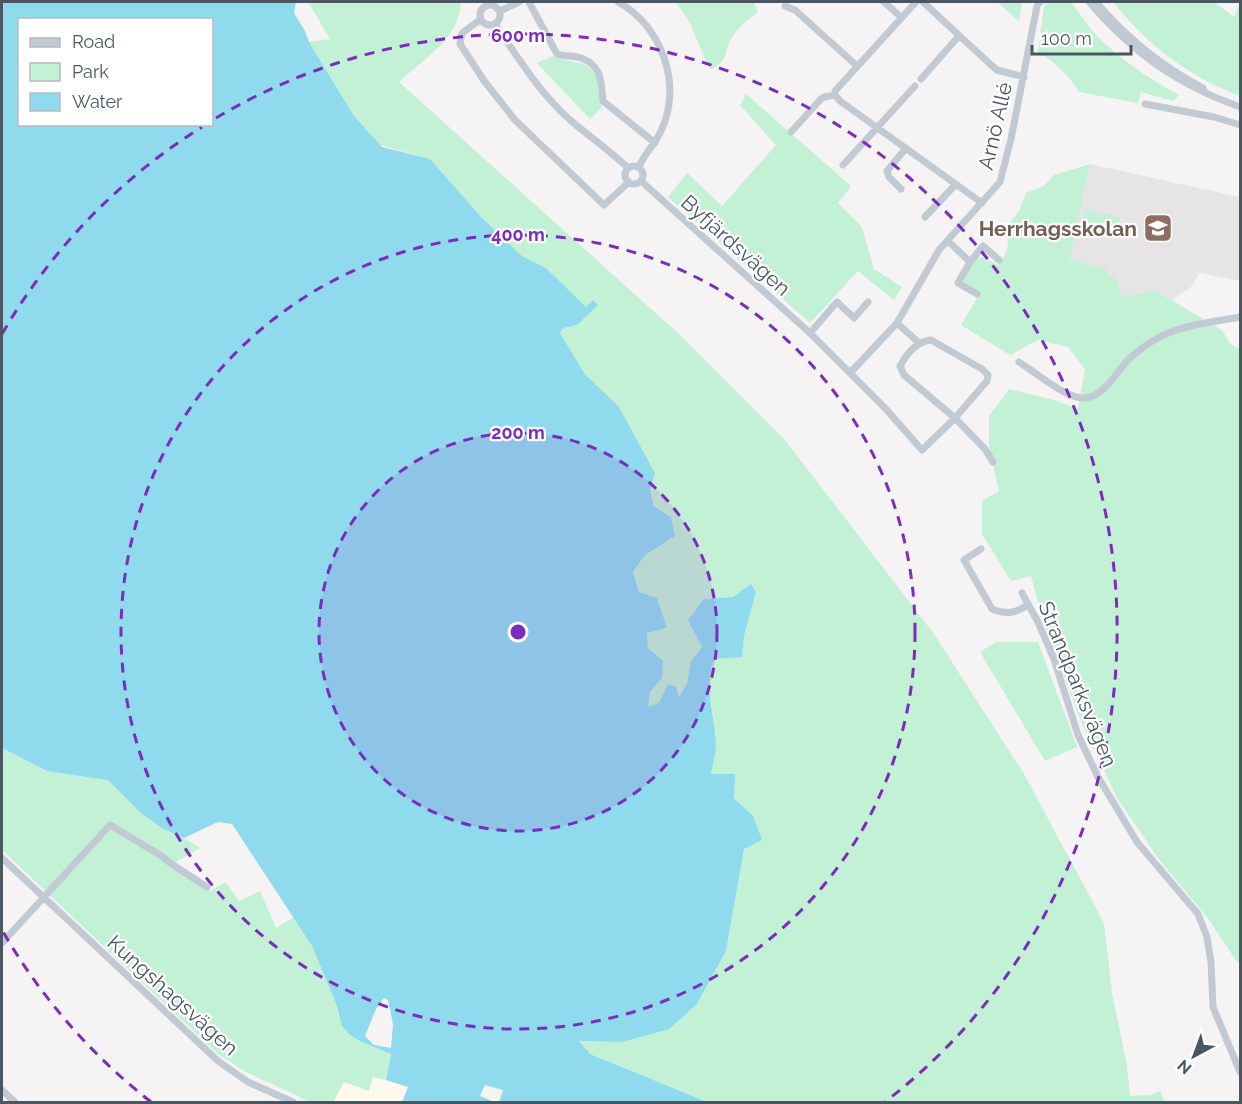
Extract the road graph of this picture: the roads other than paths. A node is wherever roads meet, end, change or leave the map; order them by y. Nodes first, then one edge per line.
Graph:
1 (519, 2) edge
2 (529, 2) edge
3 (618, 2) edge
4 (884, 2) edge
5 (916, 2) edge
6 (922, 2) edge
7 (1040, 2) edge
8 (1089, 2) edge
9 (1096, 2) edge
10 (485, 4) edge
11 (785, 6) dead end
12 (500, 11) junction
13 (901, 17) junction
14 (482, 19) junction
15 (495, 24) junction
16 (958, 37) junction
17 (856, 65) junction
18 (1024, 77) junction
19 (921, 79) dead end
20 (915, 86) dead end
21 (835, 95) junction
22 (1145, 104) dead end
23 (1239, 106) edge
24 (1240, 124) edge
25 (877, 128) junction
26 (791, 132) dead end
27 (655, 143) junction
28 (906, 148) junction
29 (843, 165) dead end
30 (639, 167) junction
31 (628, 168) junction
32 (641, 181) junction
33 (629, 182) junction
34 (955, 185) junction
35 (901, 189) dead end
36 (982, 203) junction
37 (925, 217) dead end
38 (948, 241) junction
39 (999, 260) dead end
40 (970, 262) junction
41 (978, 294) dead end
42 (868, 302) dead end
43 (1240, 317) edge
44 (897, 323) junction
45 (810, 333) junction
46 (918, 342) junction
47 (1019, 362) dead end
48 (850, 373) junction
49 (955, 418) junction
50 (993, 462) dead end
51 (981, 549) dead end
52 (1022, 593) dead end
53 (1028, 605) junction
54 (2, 858) edge
55 (207, 887) dead end
56 (42, 897) junction
57 (2, 942) edge
58 (1240, 1067) edge
59 (2, 1090) edge
60 (15, 1102) edge
61 (293, 1102) edge

1 - 12 street
2 - 27 street
3 - 27 street
4 - 13 street
5 - 13 street
6 - 16 street
7 - 18 street, Arnö Allé
8 - 23 street
9 - 23 street
10 - 12 street
10 - 14 street
11 - 17 street
12 - 15 street
13 - 17 street
14 - 15 street
14 - 33 street
15 - 31 street
16 - 18 street
16 - 19 street
17 - 21 street
18 - 36 street, Arnö Allé
20 - 25 street
21 - 25 street
21 - 26 street
22 - 24 street
25 - 28 street
25 - 29 street
27 - 30 street
28 - 34 street
28 - 35 street
30 - 31 street
30 - 32 street
31 - 33 street
32 - 33 street
32 - 45 street, Byfjärdsvägen
34 - 36 street
34 - 37 street
36 - 38 street, Arnö Allé
38 - 40 street
38 - 44 street, Arnö Allé
39 - 40 street
40 - 41 street
42 - 45 street
43 - 47 street
44 - 46 street
44 - 48 street, Arnö Allé
45 - 48 street, Byfjärdsvägen
46 - 49 street
46 - 49 street
48 - 49 street, Byfjärdsvägen
49 - 50 street
51 - 53 street
52 - 53 street, Strandparksvägen
53 - 58 street, Strandparksvägen
54 - 56 street, Kungshagsvägen
55 - 56 street
56 - 57 street
56 - 61 street, Kungshagsvägen
59 - 60 street

